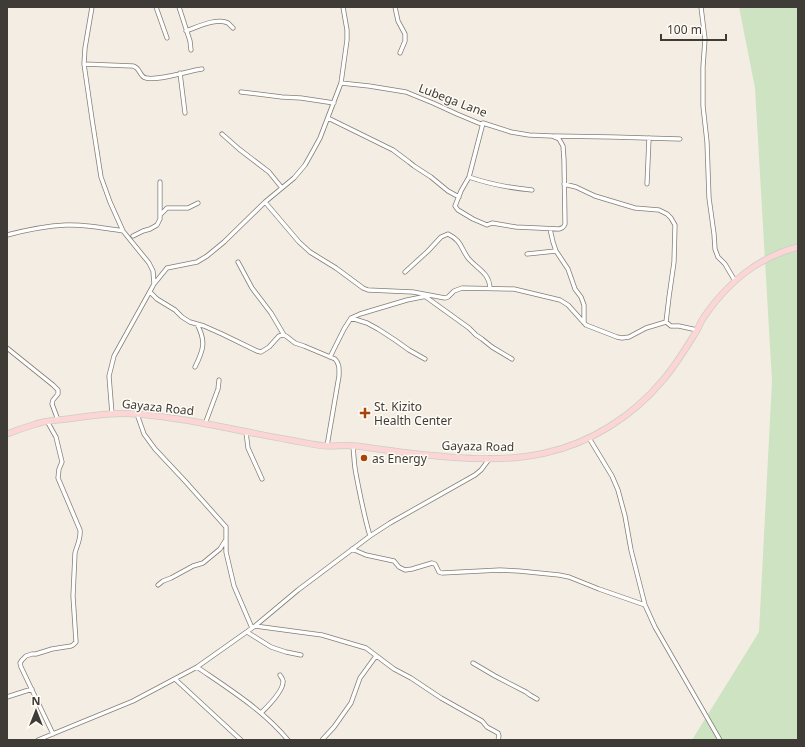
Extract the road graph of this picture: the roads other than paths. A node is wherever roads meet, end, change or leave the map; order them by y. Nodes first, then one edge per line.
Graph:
1 (92, 7) edge
2 (156, 7) edge
3 (179, 7) edge
4 (343, 7) edge
5 (395, 7) edge
6 (701, 7) edge
7 (232, 28) dead end
8 (186, 31) junction
9 (167, 38) dead end
10 (191, 50) dead end
11 (400, 53) dead end
12 (84, 64) junction
13 (202, 69) dead end
14 (180, 74) junction
15 (341, 83) junction
16 (241, 92) dead end
17 (334, 103) junction
18 (185, 113) dead end
19 (328, 118) junction
20 (483, 123) junction
21 (222, 134) dead end
22 (552, 136) junction
23 (649, 138) junction
24 (680, 139) dead end
25 (469, 176) junction
26 (160, 182) dead end
27 (564, 184) junction
28 (647, 184) dead end
29 (282, 188) junction
30 (532, 190) dead end
31 (459, 197) junction
32 (265, 202) junction
33 (198, 203) dead end
34 (161, 214) junction
35 (550, 229) junction
36 (122, 231) junction
37 (7, 235) edge
38 (133, 236) dead end
39 (798, 247) edge
40 (556, 251) junction
41 (527, 254) dead end
42 (238, 262) dead end
43 (405, 272) dead end
44 (735, 281) junction
45 (154, 284) junction
46 (490, 288) junction
47 (150, 292) junction
48 (430, 296) junction
49 (426, 297) junction
50 (352, 318) junction
51 (666, 322) junction
52 (584, 323) junction
53 (197, 324) junction
54 (697, 330) junction
55 (284, 336) junction
56 (7, 348) edge
57 (330, 357) junction
58 (424, 359) dead end
59 (512, 359) dead end
60 (195, 367) dead end
61 (219, 380) dead end
62 (112, 414) junction
63 (137, 414) junction
64 (58, 420) junction
65 (47, 421) junction
66 (205, 424) junction
67 (246, 432) junction
68 (7, 434) edge
69 (589, 438) junction
70 (327, 446) junction
71 (354, 446) junction
72 (490, 458) junction
73 (262, 479) dead end
74 (370, 536) junction
75 (226, 540) junction
76 (352, 549) junction
77 (158, 584) dead end
78 (645, 605) junction
79 (254, 627) junction
80 (247, 632) junction
81 (301, 655) dead end
82 (376, 656) junction
83 (473, 662) dead end
84 (197, 668) junction
85 (280, 676) dead end
86 (175, 679) junction
87 (32, 690) junction
88 (7, 697) edge
89 (537, 699) dead end
90 (261, 713) junction
91 (53, 734) junction
92 (38, 740) edge
93 (241, 740) edge
94 (288, 740) edge
95 (322, 740) edge
96 (498, 740) edge
97 (720, 740) edge

1 - 12 street
2 - 9 street
3 - 8 street
4 - 15 street
5 - 11 street
6 - 44 street
7 - 8 street
8 - 10 street
12 - 14 street
12 - 36 street
13 - 14 street
14 - 18 street
15 - 17 street
15 - 20 street, Lubega Lane
16 - 17 street
17 - 19 street
19 - 29 street
19 - 31 street
20 - 22 street, Lubega Lane
20 - 25 street
21 - 29 street
22 - 23 street, Lubega Lane
22 - 27 street
23 - 24 street, Lubega Lane
23 - 28 street
25 - 30 street
25 - 31 street
26 - 34 street
27 - 35 street
27 - 51 street
29 - 32 street
31 - 35 street
32 - 45 street
32 - 48 street
33 - 34 street
34 - 38 street
35 - 40 street
36 - 37 street
36 - 45 street
39 - 44 main road, Gayaza Road
40 - 41 street
40 - 52 street
42 - 55 street
43 - 46 street
44 - 54 main road, Gayaza Road
45 - 47 street
46 - 48 street
46 - 52 street
47 - 53 street
47 - 62 street
48 - 49 street
49 - 50 street
49 - 59 street
50 - 57 street
50 - 58 street
51 - 52 street
51 - 54 street
53 - 55 street
53 - 60 street
54 - 69 main road, Gayaza Road
55 - 57 street
56 - 64 street
57 - 70 street
61 - 66 street
62 - 63 main road, Gayaza Road
62 - 64 main road, Gayaza Road
63 - 66 main road, Gayaza Road
63 - 75 street
64 - 65 main road, Gayaza Road
65 - 68 main road, Gayaza Road
65 - 87 street
66 - 67 main road, Gayaza Road
67 - 70 main road, Gayaza Road
67 - 73 street
69 - 72 main road, Gayaza Road
69 - 78 street
70 - 71 main road, Gayaza Road
71 - 72 main road, Gayaza Road
71 - 74 street
72 - 74 street
74 - 76 street
75 - 77 street
75 - 79 street
76 - 78 street
76 - 79 street
78 - 97 street
79 - 80 street
79 - 82 street
80 - 81 street
80 - 84 street
82 - 95 street
82 - 96 street
83 - 89 street
84 - 86 street
84 - 90 street
85 - 90 street
86 - 91 street
86 - 93 street
87 - 88 street
87 - 91 street
90 - 94 street
91 - 92 street

